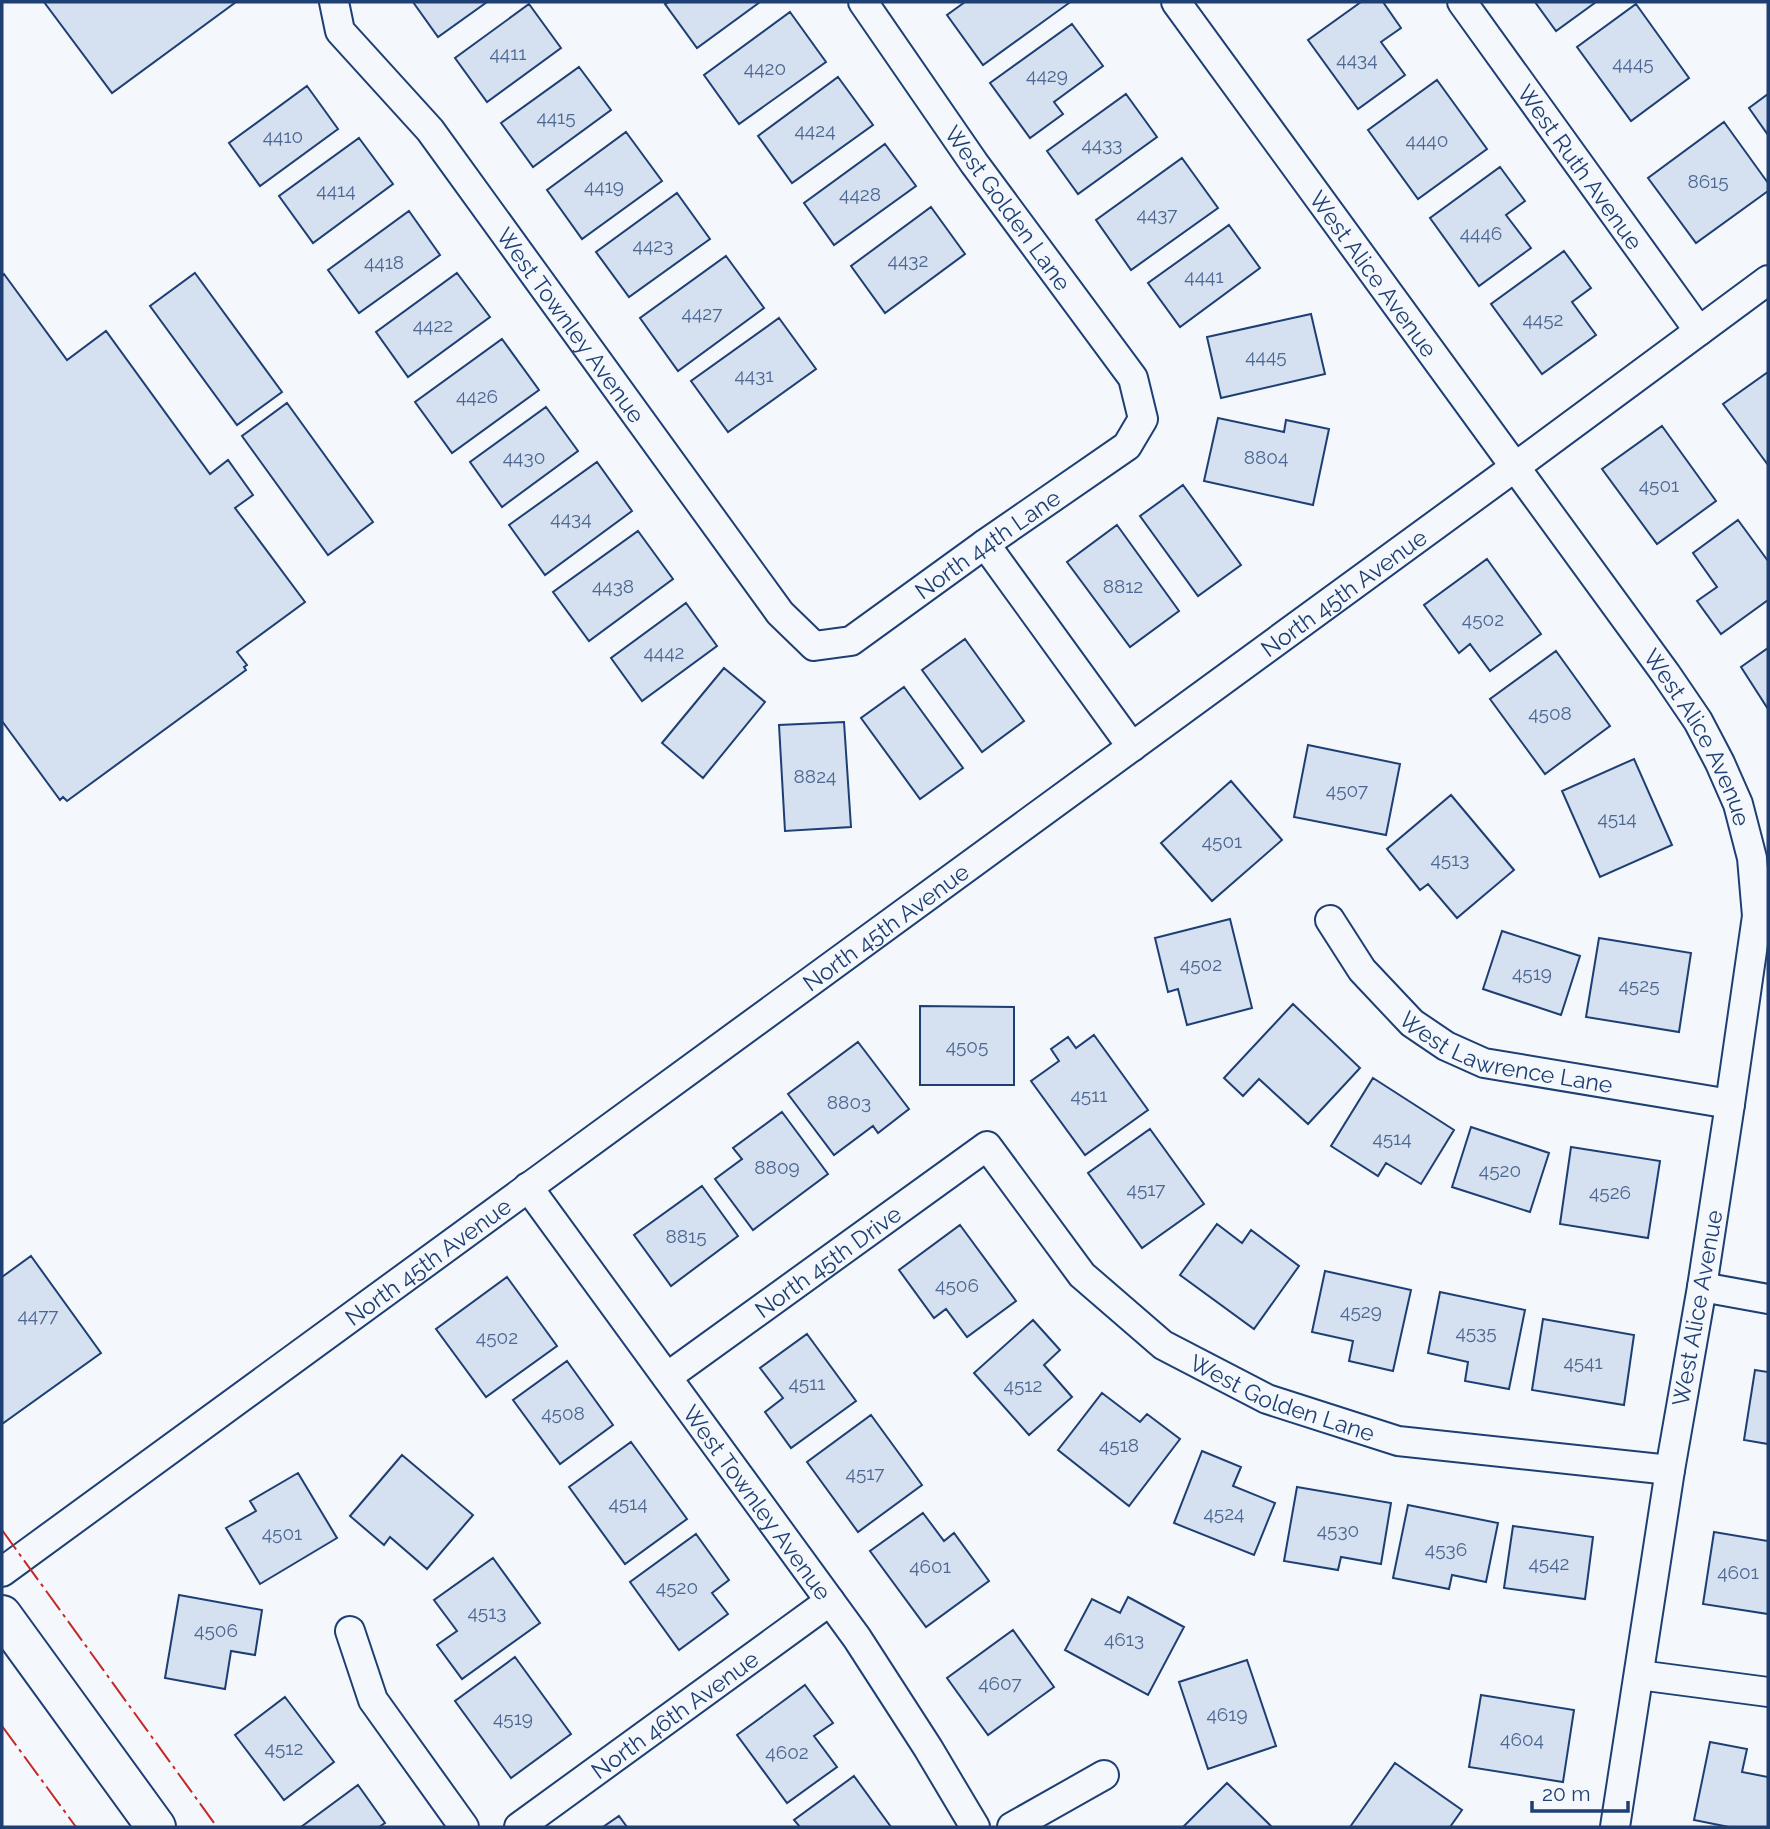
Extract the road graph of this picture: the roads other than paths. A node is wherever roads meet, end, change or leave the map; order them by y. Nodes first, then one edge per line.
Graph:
1 (334, 2) edge
2 (863, 2) edge
3 (1176, 2) edge
4 (1462, 2) edge
5 (1768, 280) edge
6 (1699, 331) junction
7 (1143, 419) joint
8 (1515, 467) junction
9 (985, 544) junction
10 (814, 646) joint
11 (1132, 747) junction
12 (1763, 917) edge
13 (1330, 920) dead end
14 (1730, 1104) junction
15 (987, 1146) joint
16 (528, 1187) junction
17 (1702, 1287) junction
18 (1768, 1299) edge
19 (667, 1377) junction
20 (1670, 1470) junction
21 (2, 1572) edge
22 (830, 1601) junction
23 (2, 1615) edge
24 (350, 1631) dead end
25 (1639, 1675) junction
26 (1768, 1692) edge
27 (1104, 1775) dead end
28 (156, 1827) edge
29 (464, 1827) edge
30 (519, 1827) edge
31 (975, 1827) edge
32 (1012, 1827) edge
33 (1615, 1827) edge

1 - 10 street, West Townley Avenue
2 - 7 street, West Golden Lane
3 - 8 street, West Alice Avenue
4 - 6 street, West Ruth Avenue
5 - 6 street, North 45th Avenue
6 - 8 street, North 45th Avenue
7 - 9 street, North 44th Lane
8 - 11 street, North 45th Avenue
8 - 12 street, West Alice Avenue
9 - 10 street, North 44th Lane
9 - 11 street
11 - 16 street, North 45th Avenue
12 - 14 street, West Alice Avenue
13 - 14 street, West Lawrence Lane
14 - 17 street, West Alice Avenue
15 - 19 street, North 45th Drive
15 - 20 street, West Golden Lane
16 - 19 street, West Townley Avenue
16 - 21 street, North 45th Avenue
17 - 18 street
17 - 20 street, West Alice Avenue
19 - 22 street, West Townley Avenue
20 - 25 street, West Alice Avenue
22 - 30 street, North 46th Avenue
22 - 31 street, West Townley Avenue
23 - 28 main road
24 - 29 street
25 - 26 street
25 - 33 street, West Alice Avenue
27 - 32 street

